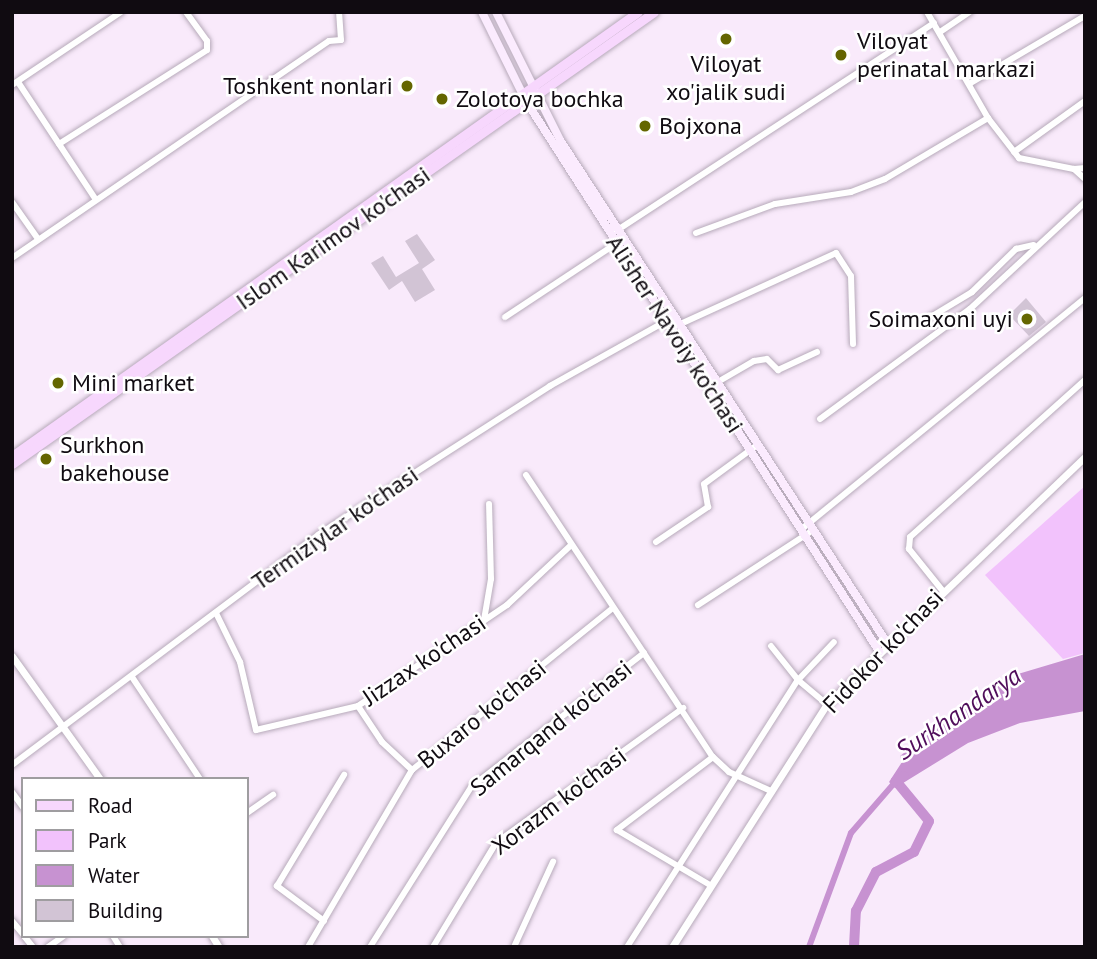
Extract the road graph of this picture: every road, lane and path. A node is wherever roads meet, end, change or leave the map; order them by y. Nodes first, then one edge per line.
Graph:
1 (121, 12) edge
2 (186, 12) edge
3 (339, 12) edge
4 (482, 12) edge
5 (496, 12) edge
6 (638, 12) edge
7 (654, 12) edge
8 (927, 12) edge
9 (970, 12) edge
10 (1085, 16) edge
11 (934, 23) junction
12 (940, 33) junction
13 (15, 83) edge
14 (969, 84) junction
15 (529, 96) junction
16 (1085, 101) edge
17 (988, 118) junction
18 (59, 144) junction
19 (1014, 152) junction
20 (1085, 168) edge
21 (1074, 169) junction
22 (1085, 179) edge
23 (96, 200) junction
24 (12, 202) edge
25 (1085, 202) edge
26 (696, 233) dead end
27 (615, 236) junction
28 (38, 239) junction
29 (1034, 246) junction
30 (12, 258) edge
31 (1085, 298) edge
32 (505, 317) dead end
33 (924, 321) dead end
34 (673, 323) junction
35 (853, 344) dead end
36 (817, 352) dead end
37 (1085, 380) edge
38 (716, 383) junction
39 (820, 419) dead end
40 (753, 448) junction
41 (12, 456) edge
42 (1085, 457) edge
43 (12, 464) edge
44 (526, 475) dead end
45 (489, 504) dead end
46 (808, 529) junction
47 (656, 542) dead end
48 (570, 546) junction
49 (942, 590) junction
50 (698, 605) dead end
51 (613, 608) junction
52 (216, 613) junction
53 (484, 620) junction
54 (834, 642) dead end
55 (887, 643) junction
56 (771, 646) dead end
57 (879, 651) junction
58 (644, 653) junction
59 (12, 656) edge
60 (132, 677) junction
61 (798, 680) junction
62 (827, 704) junction
63 (358, 706) junction
64 (682, 708) junction
65 (64, 729) junction
66 (713, 757) junction
67 (12, 765) edge
68 (412, 770) junction
69 (735, 773) junction
70 (344, 775) dead end
71 (99, 777) edge
72 (199, 777) edge
73 (771, 791) junction
74 (273, 795) dead end
75 (248, 812) edge
76 (553, 862) dead end
77 (678, 865) junction
78 (710, 885) junction
79 (324, 921) junction
80 (308, 947) edge
81 (370, 947) edge
82 (433, 947) edge
83 (514, 947) edge
84 (626, 947) edge
85 (672, 947) edge

1 - 13 street
2 - 18 street
3 - 23 street
4 - 15 main road, Alisher Navoiy ko’chasi
5 - 15 main road, Alisher Navoiy ko’chasi
6 - 15 main road, Islom Karimov ko'chasi
7 - 15 main road, Islom Karimov ko'chasi
8 - 11 street
9 - 12 street
10 - 14 street
11 - 12 street
11 - 27 street
12 - 14 street
13 - 18 street
14 - 17 street
15 - 27 main road, Alisher Navoiy ko’chasi
15 - 41 main road, Islom Karimov ko'chasi
15 - 43 main road, Islom Karimov ko'chasi
16 - 19 street
17 - 19 street
17 - 26 street
18 - 23 street
19 - 21 street
20 - 21 street
21 - 22 street
23 - 28 street
24 - 28 street
25 - 29 street
27 - 32 street
27 - 34 main road, Alisher Navoiy ko’chasi
28 - 30 street
29 - 33 street
29 - 39 street
31 - 46 street
34 - 35 street, Termiziylar ko'chasi
34 - 38 main road, Alisher Navoiy ko’chasi
34 - 40 main road, Alisher Navoiy ko’chasi
34 - 52 street, Termiziylar ko'chasi
36 - 38 street
37 - 49 street
38 - 40 main road, Alisher Navoiy ko’chasi
40 - 46 main road, Alisher Navoiy ko’chasi
40 - 47 street
42 - 49 street, Fidokor ko'chasi
44 - 48 street
45 - 53 street
46 - 50 street
46 - 55 main road, Alisher Navoiy ko’chasi
46 - 57 main road, Alisher Navoiy ko’chasi
48 - 51 street
48 - 53 street, Jizzax ko'chasi
49 - 55 street, Fidokor ko'chasi
51 - 58 street
51 - 68 street, Buxaro ko'chasi
52 - 60 street, Termiziylar ko'chasi
52 - 63 street, Jizzax ko'chasi
53 - 63 street, Jizzax ko'chasi
54 - 61 street
55 - 57 street, Fidokor ko'chasi
56 - 61 street
57 - 62 street, Fidokor ko'chasi
58 - 64 street
58 - 81 street, Samarqand ko'chasi
59 - 65 street
60 - 65 street, Termiziylar ko'chasi
60 - 72 street
61 - 62 street
61 - 69 street
62 - 73 street, Fidokor ko'chasi
63 - 68 street
64 - 66 street
64 - 82 street, Xorazm ko'chasi
65 - 67 street, Termiziylar ko'chasi
65 - 71 street
66 - 69 street
66 - 77 street
68 - 79 street, Buxaro ko'chasi
69 - 73 street
69 - 77 street
70 - 79 street
73 - 78 street, Fidokor ko'chasi
74 - 75 street
76 - 83 street
77 - 78 street
77 - 84 street
78 - 85 street, Fidokor ko'chasi
79 - 80 street, Buxaro ko'chasi

